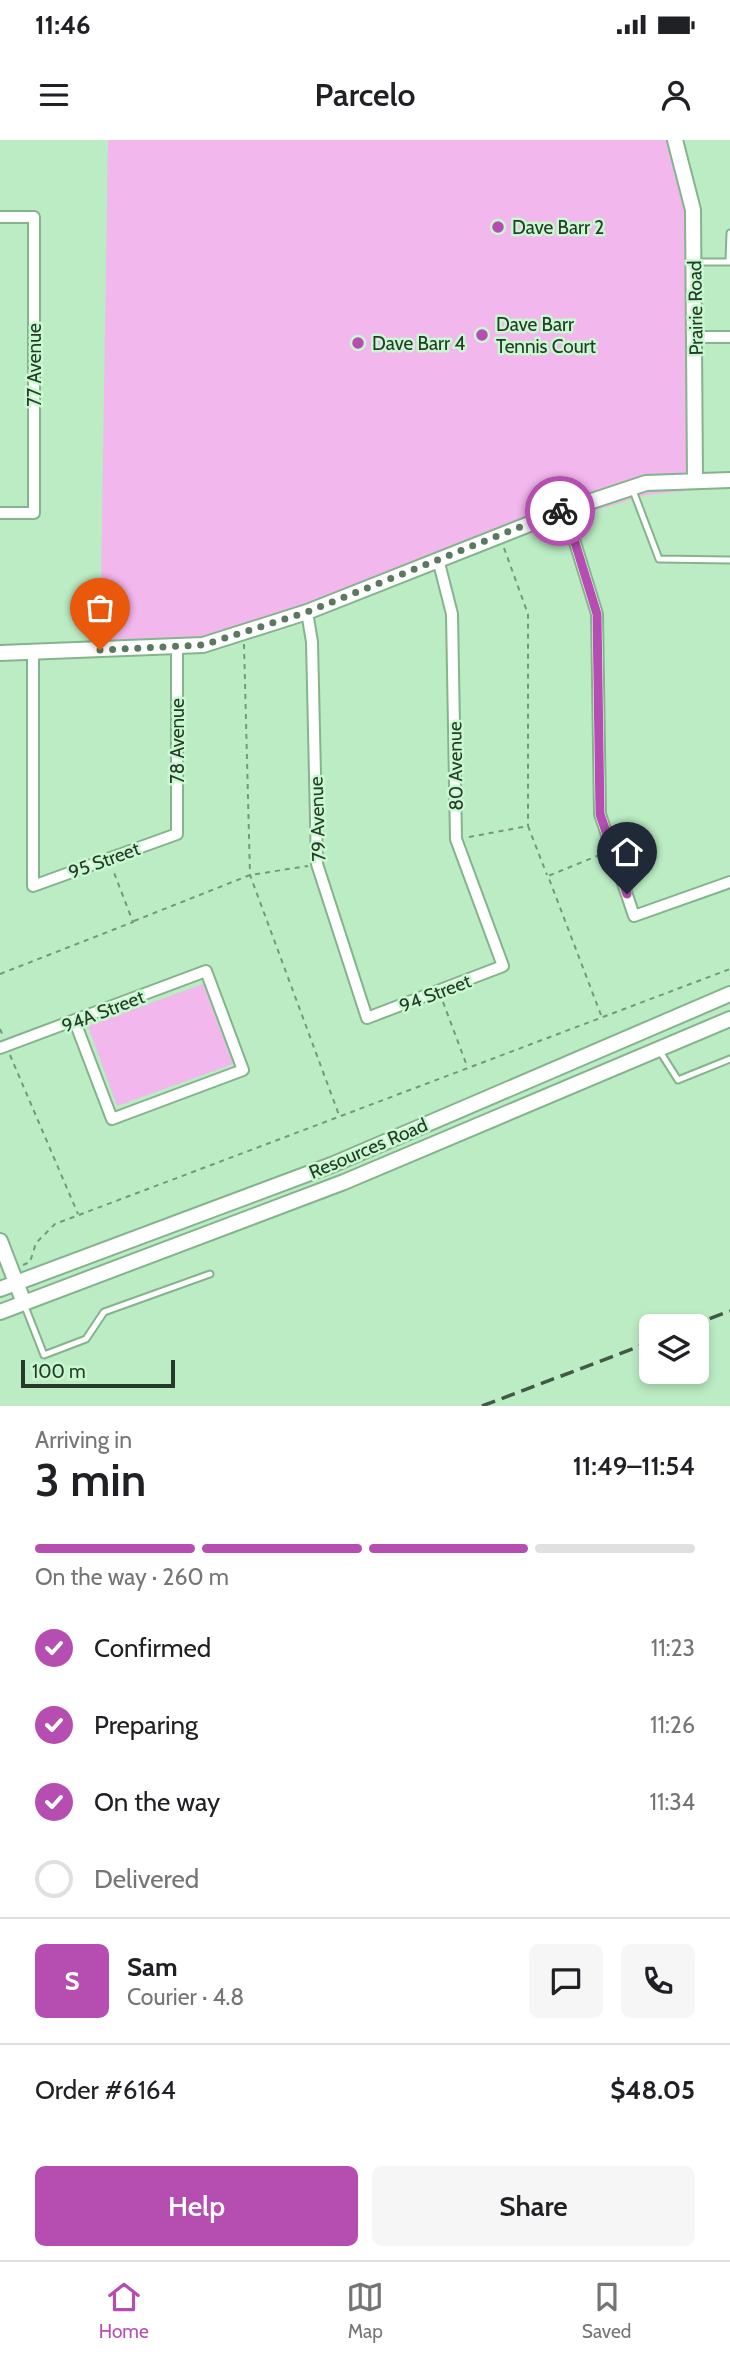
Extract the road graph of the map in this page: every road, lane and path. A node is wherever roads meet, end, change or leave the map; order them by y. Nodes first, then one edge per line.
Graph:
1 (675, 140) edge
2 (0, 217) edge
3 (730, 233) edge
4 (695, 262) junction
5 (729, 262) edge
6 (696, 337) junction
7 (730, 337) edge
8 (695, 479) junction
9 (730, 480) edge
10 (631, 488) junction
11 (565, 510) junction
12 (0, 513) edge
13 (499, 535) junction
14 (438, 559) junction
15 (730, 560) edge
16 (307, 612) junction
17 (243, 632) junction
18 (177, 648) junction
19 (0, 653) edge
20 (33, 653) junction
21 (528, 826) junction
22 (177, 834) joint
23 (456, 839) junction
24 (612, 850) junction
25 (108, 858) junction
26 (317, 864) junction
27 (250, 875) junction
28 (548, 876) junction
29 (730, 882) edge
30 (133, 922) junction
31 (503, 966) joint
32 (730, 969) edge
33 (0, 974) edge
34 (439, 992) junction
35 (730, 994) edge
36 (601, 1016) junction
37 (367, 1018) joint
38 (730, 1019) edge
39 (75, 1022) junction
40 (649, 1028) junction
41 (0, 1029) edge
42 (3, 1047) edge
43 (658, 1048) junction
44 (730, 1059) edge
45 (468, 1066) junction
46 (339, 1115) junction
47 (78, 1215) junction
48 (0, 1241) edge
49 (30, 1262) dead end
50 (210, 1274) dead end
51 (16, 1283) junction
52 (0, 1289) edge
53 (24, 1303) junction
54 (0, 1312) edge

1 - 4 main road, Prairie Road
2 - 12 street, 77 Avenue
3 - 5 lane
4 - 5 lane
4 - 6 main road, Prairie Road
6 - 7 street
6 - 8 main road, Prairie Road
8 - 9 main road
8 - 10 main road
10 - 11 main road
10 - 15 lane
11 - 13 main road
11 - 24 street
13 - 14 main road
13 - 21 path
14 - 16 main road
14 - 23 street, 80 Avenue
16 - 17 main road
16 - 26 street, 79 Avenue
17 - 18 main road
17 - 27 path
18 - 20 main road
18 - 22 street, 78 Avenue
19 - 20 main road
20 - 25 street, 95 Street
21 - 23 path
21 - 28 path
22 - 25 street, 95 Street
23 - 31 street, 80 Avenue
24 - 28 path
24 - 29 street
25 - 30 path
26 - 27 path
26 - 37 street, 79 Avenue
27 - 30 path
27 - 46 path
28 - 36 path
30 - 33 path
31 - 34 street, 94 Street
32 - 36 path
34 - 37 street, 94 Street
34 - 45 path
35 - 40 main road, Resources Road
36 - 45 path
38 - 43 main road, Resources Road
39 - 39 street, 94A Street
39 - 42 street, 94A Street
40 - 43 main road
40 - 51 main road, Resources Road
41 - 42 path
42 - 47 path
43 - 44 lane
43 - 53 main road, Resources Road
45 - 46 path
46 - 47 path
47 - 49 path
48 - 51 main road
50 - 53 lane
51 - 52 main road, Resources Road
51 - 53 main road
53 - 54 main road, Resources Road

